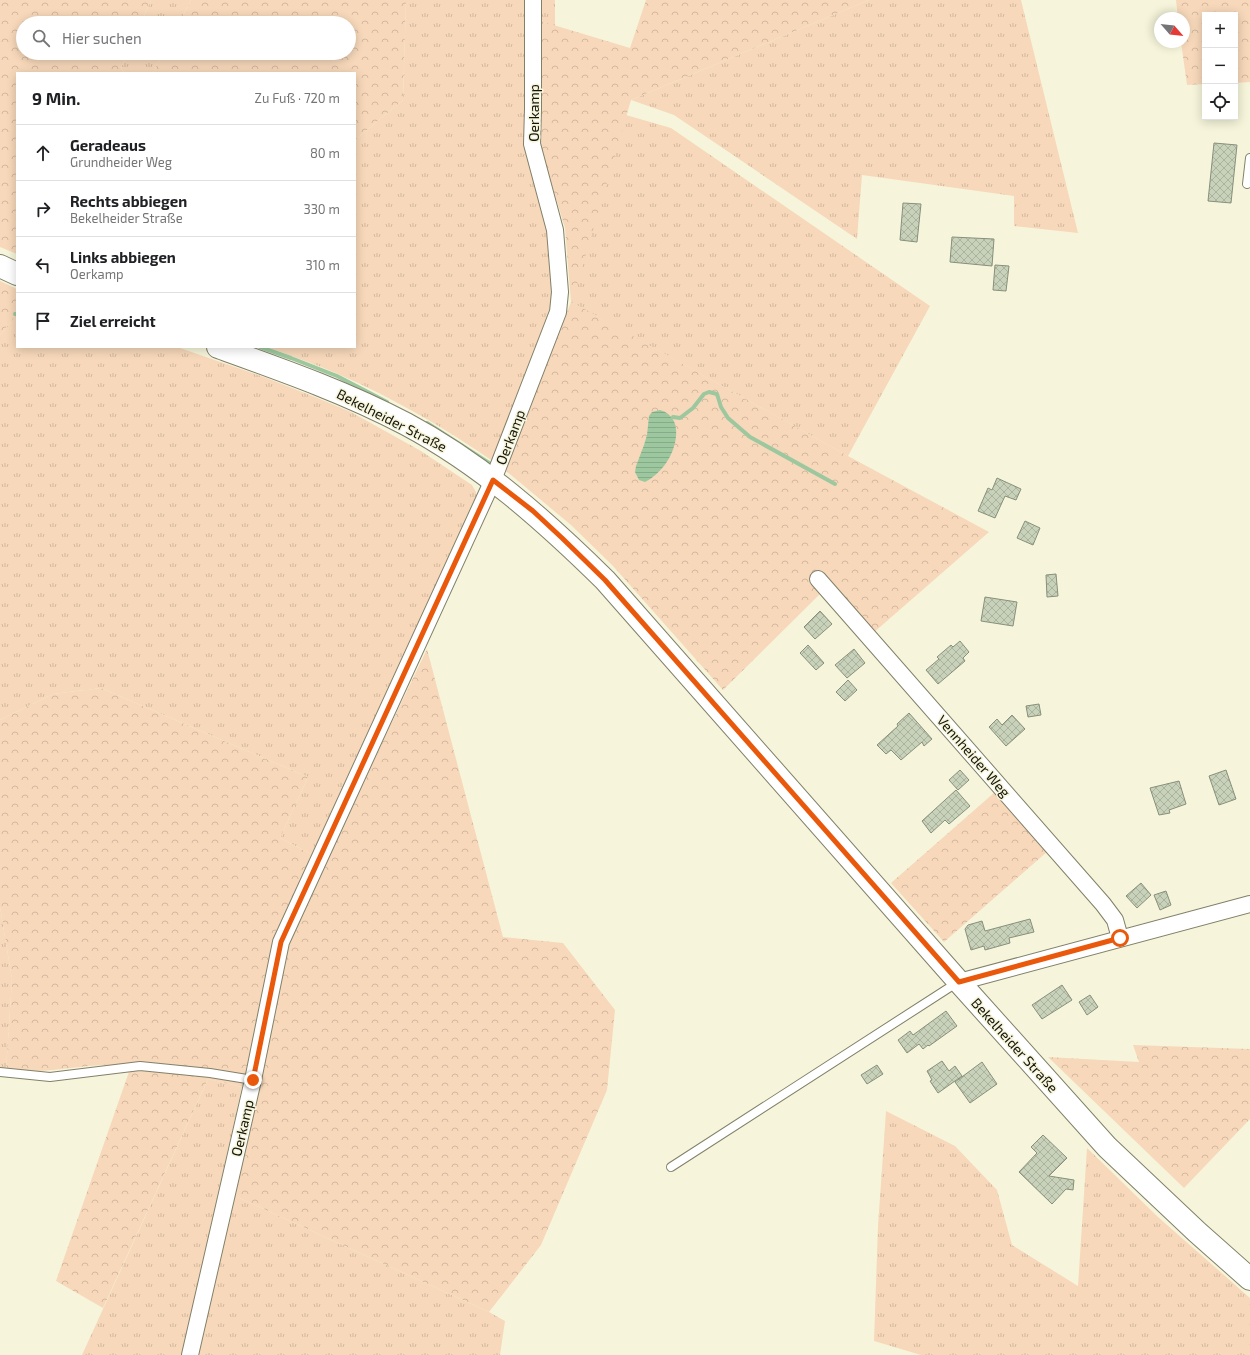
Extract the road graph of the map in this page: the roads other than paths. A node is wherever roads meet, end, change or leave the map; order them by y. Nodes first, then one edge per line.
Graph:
1 (532, 0) edge
2 (1250, 158) edge
3 (1247, 184) dead end
4 (0, 266) edge
5 (16, 274) edge
6 (221, 348) edge
7 (493, 480) junction
8 (818, 579) dead end
9 (1250, 904) edge
10 (1120, 938) junction
11 (959, 982) junction
12 (0, 1072) edge
13 (253, 1080) junction
14 (671, 1167) dead end
15 (1250, 1279) edge
16 (190, 1355) edge

1 - 7 street, Oerkamp
2 - 3 lane
4 - 5 street
6 - 7 street, Bekelheider Straße
7 - 11 street, Bekelheider Straße
7 - 13 street, Oerkamp
8 - 10 street, Vennheider Weg
9 - 10 street
10 - 11 street
11 - 14 lane
11 - 15 street, Bekelheider Straße
12 - 13 lane
13 - 16 street, Oerkamp

